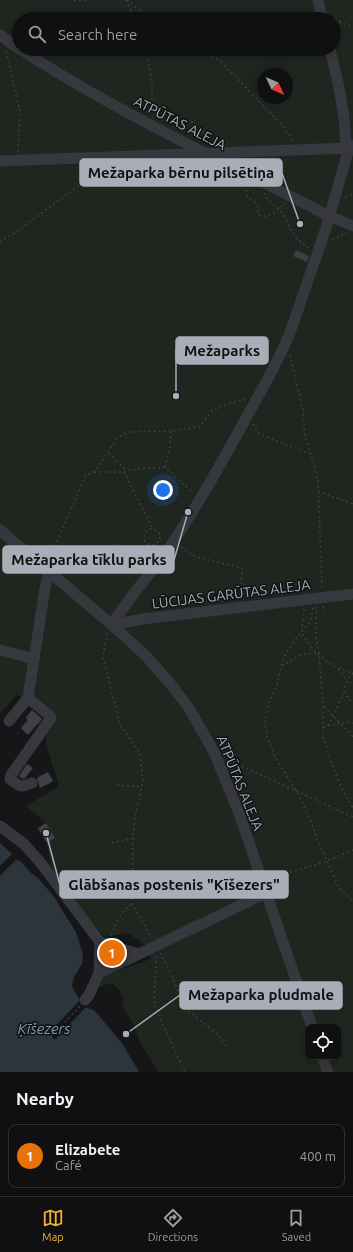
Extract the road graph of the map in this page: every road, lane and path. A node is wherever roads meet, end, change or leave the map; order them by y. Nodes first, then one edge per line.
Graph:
1 (74, 0) edge
2 (87, 0) edge
3 (126, 0) edge
4 (318, 0) edge
5 (132, 12) edge
6 (142, 12) edge
7 (325, 12) edge
8 (342, 22) edge
9 (353, 27) edge
10 (0, 35) edge
11 (9, 42) junction
12 (12, 44) edge
13 (30, 56) edge
14 (147, 56) edge
15 (212, 56) edge
16 (332, 56) edge
17 (148, 123) junction
18 (169, 134) junction
19 (351, 145) edge
20 (300, 149) junction
21 (205, 153) junction
22 (168, 154) junction
23 (18, 160) junction
24 (0, 161) edge
25 (106, 166) dead end
26 (247, 174) junction
27 (264, 182) junction
28 (292, 196) junction
29 (279, 209) junction
30 (325, 213) junction
31 (353, 226) edge
32 (0, 242) edge
33 (319, 249) junction
34 (290, 356) dead end
35 (258, 396) junction
36 (247, 416) junction
37 (171, 431) junction
38 (108, 452) junction
39 (311, 454) junction
40 (165, 467) junction
41 (126, 470) junction
42 (94, 472) junction
43 (124, 472) junction
44 (318, 491) junction
45 (200, 500) junction
46 (353, 504) edge
47 (152, 529) junction
48 (0, 530) edge
49 (173, 541) junction
50 (114, 544) dead end
51 (150, 545) junction
52 (135, 556) junction
53 (139, 559) junction
54 (129, 564) dead end
55 (152, 569) junction
56 (47, 570) junction
57 (353, 594) edge
58 (319, 598) junction
59 (302, 600) junction
60 (217, 610) junction
61 (112, 624) junction
62 (303, 631) junction
63 (0, 650) edge
64 (319, 654) junction
65 (34, 659) junction
66 (281, 666) junction
67 (337, 668) junction
68 (353, 673) edge
69 (347, 679) junction
70 (344, 693) junction
71 (28, 698) junction
72 (353, 703) edge
73 (324, 705) junction
74 (333, 715) junction
75 (9, 721) dead end
76 (353, 722) edge
77 (340, 723) junction
78 (328, 726) junction
79 (324, 727) junction
80 (353, 737) edge
81 (216, 754) junction
82 (32, 783) dead end
83 (116, 785) dead end
84 (142, 787) junction
85 (297, 792) junction
86 (353, 808) edge
87 (353, 817) edge
88 (0, 826) edge
89 (133, 838) junction
90 (112, 843) dead end
91 (353, 850) edge
92 (327, 861) junction
93 (262, 882) junction
94 (266, 893) junction
95 (353, 902) edge
96 (132, 904) junction
97 (104, 941) junction
98 (156, 946) junction
99 (138, 954) junction
100 (99, 973) junction
101 (85, 1000) joint
102 (311, 1024) edge
103 (51, 1037) dead end
104 (226, 1046) dead end
105 (323, 1060) edge
106 (185, 1072) edge
107 (328, 1072) edge

1 - 2 path
3 - 5 path
3 - 6 path
4 - 7 street
8 - 9 path
10 - 11 street, ATPŪTAS ALEJA
11 - 12 street, ATPŪTAS ALEJA
11 - 23 path
13 - 17 street, ATPŪTAS ALEJA
14 - 17 path
15 - 20 path
16 - 19 street
17 - 18 street, ATPŪTAS ALEJA
18 - 21 street, ATPŪTAS ALEJA
18 - 21 path
18 - 22 street
19 - 20 street
19 - 30 street
20 - 21 street
21 - 22 street
21 - 26 street, ATPŪTAS ALEJA
22 - 23 street
23 - 24 street
25 - 32 path
26 - 27 street, ATPŪTAS ALEJA
26 - 29 path
27 - 28 street, ATPŪTAS ALEJA
27 - 29 path
28 - 29 path
28 - 30 street, ATPŪTAS ALEJA
29 - 33 path
30 - 31 street, ATPŪTAS ALEJA
30 - 33 street
31 - 33 path
33 - 35 street
34 - 39 path
35 - 36 street
35 - 37 path
36 - 39 path
36 - 45 street
37 - 38 path
37 - 40 path
38 - 41 path
38 - 42 path
39 - 44 path
40 - 41 path
40 - 45 path
41 - 43 path
42 - 43 path
42 - 56 path
43 - 47 path
44 - 46 path
44 - 58 path
45 - 49 street
47 - 51 path
47 - 51 path
48 - 56 street, ATPŪTAS ALEJA
49 - 55 street
49 - 60 path
50 - 52 path
51 - 53 path
52 - 53 path
52 - 54 path
53 - 55 path
55 - 61 street
56 - 61 street, ATPŪTAS ALEJA
56 - 65 street
57 - 58 street, LŪCIJAS GARŪTAS ALEJA
58 - 59 street, LŪCIJAS GARŪTAS ALEJA
58 - 62 path
58 - 64 path
59 - 60 street, LŪCIJAS GARŪTAS ALEJA
59 - 62 path
60 - 61 street, LŪCIJAS GARŪTAS ALEJA
61 - 81 street, ATPŪTAS ALEJA
61 - 84 path
62 - 64 path
62 - 66 path
63 - 65 street
64 - 66 path
64 - 67 path
64 - 73 path
65 - 71 street
66 - 85 path
67 - 68 path
67 - 69 path
68 - 69 path
69 - 70 path
70 - 72 path
70 - 74 path
71 - 75 street
71 - 82 street
73 - 74 path
73 - 79 path
74 - 77 path
74 - 78 path
76 - 77 path
77 - 78 path
77 - 80 path
78 - 79 path
79 - 86 path
81 - 85 path
81 - 93 street, ATPŪTAS ALEJA
83 - 84 path
84 - 89 path
85 - 87 path
85 - 92 path
88 - 97 street
89 - 90 path
89 - 96 path
91 - 92 path
92 - 93 path
92 - 95 path
93 - 94 street, ATPŪTAS ALEJA
94 - 98 street
94 - 102 street, ATPŪTAS ALEJA
96 - 97 path
96 - 98 path
97 - 99 street
97 - 100 street
98 - 99 street
98 - 104 path
98 - 106 path
99 - 100 street
100 - 101 street
101 - 103 path
105 - 107 street

